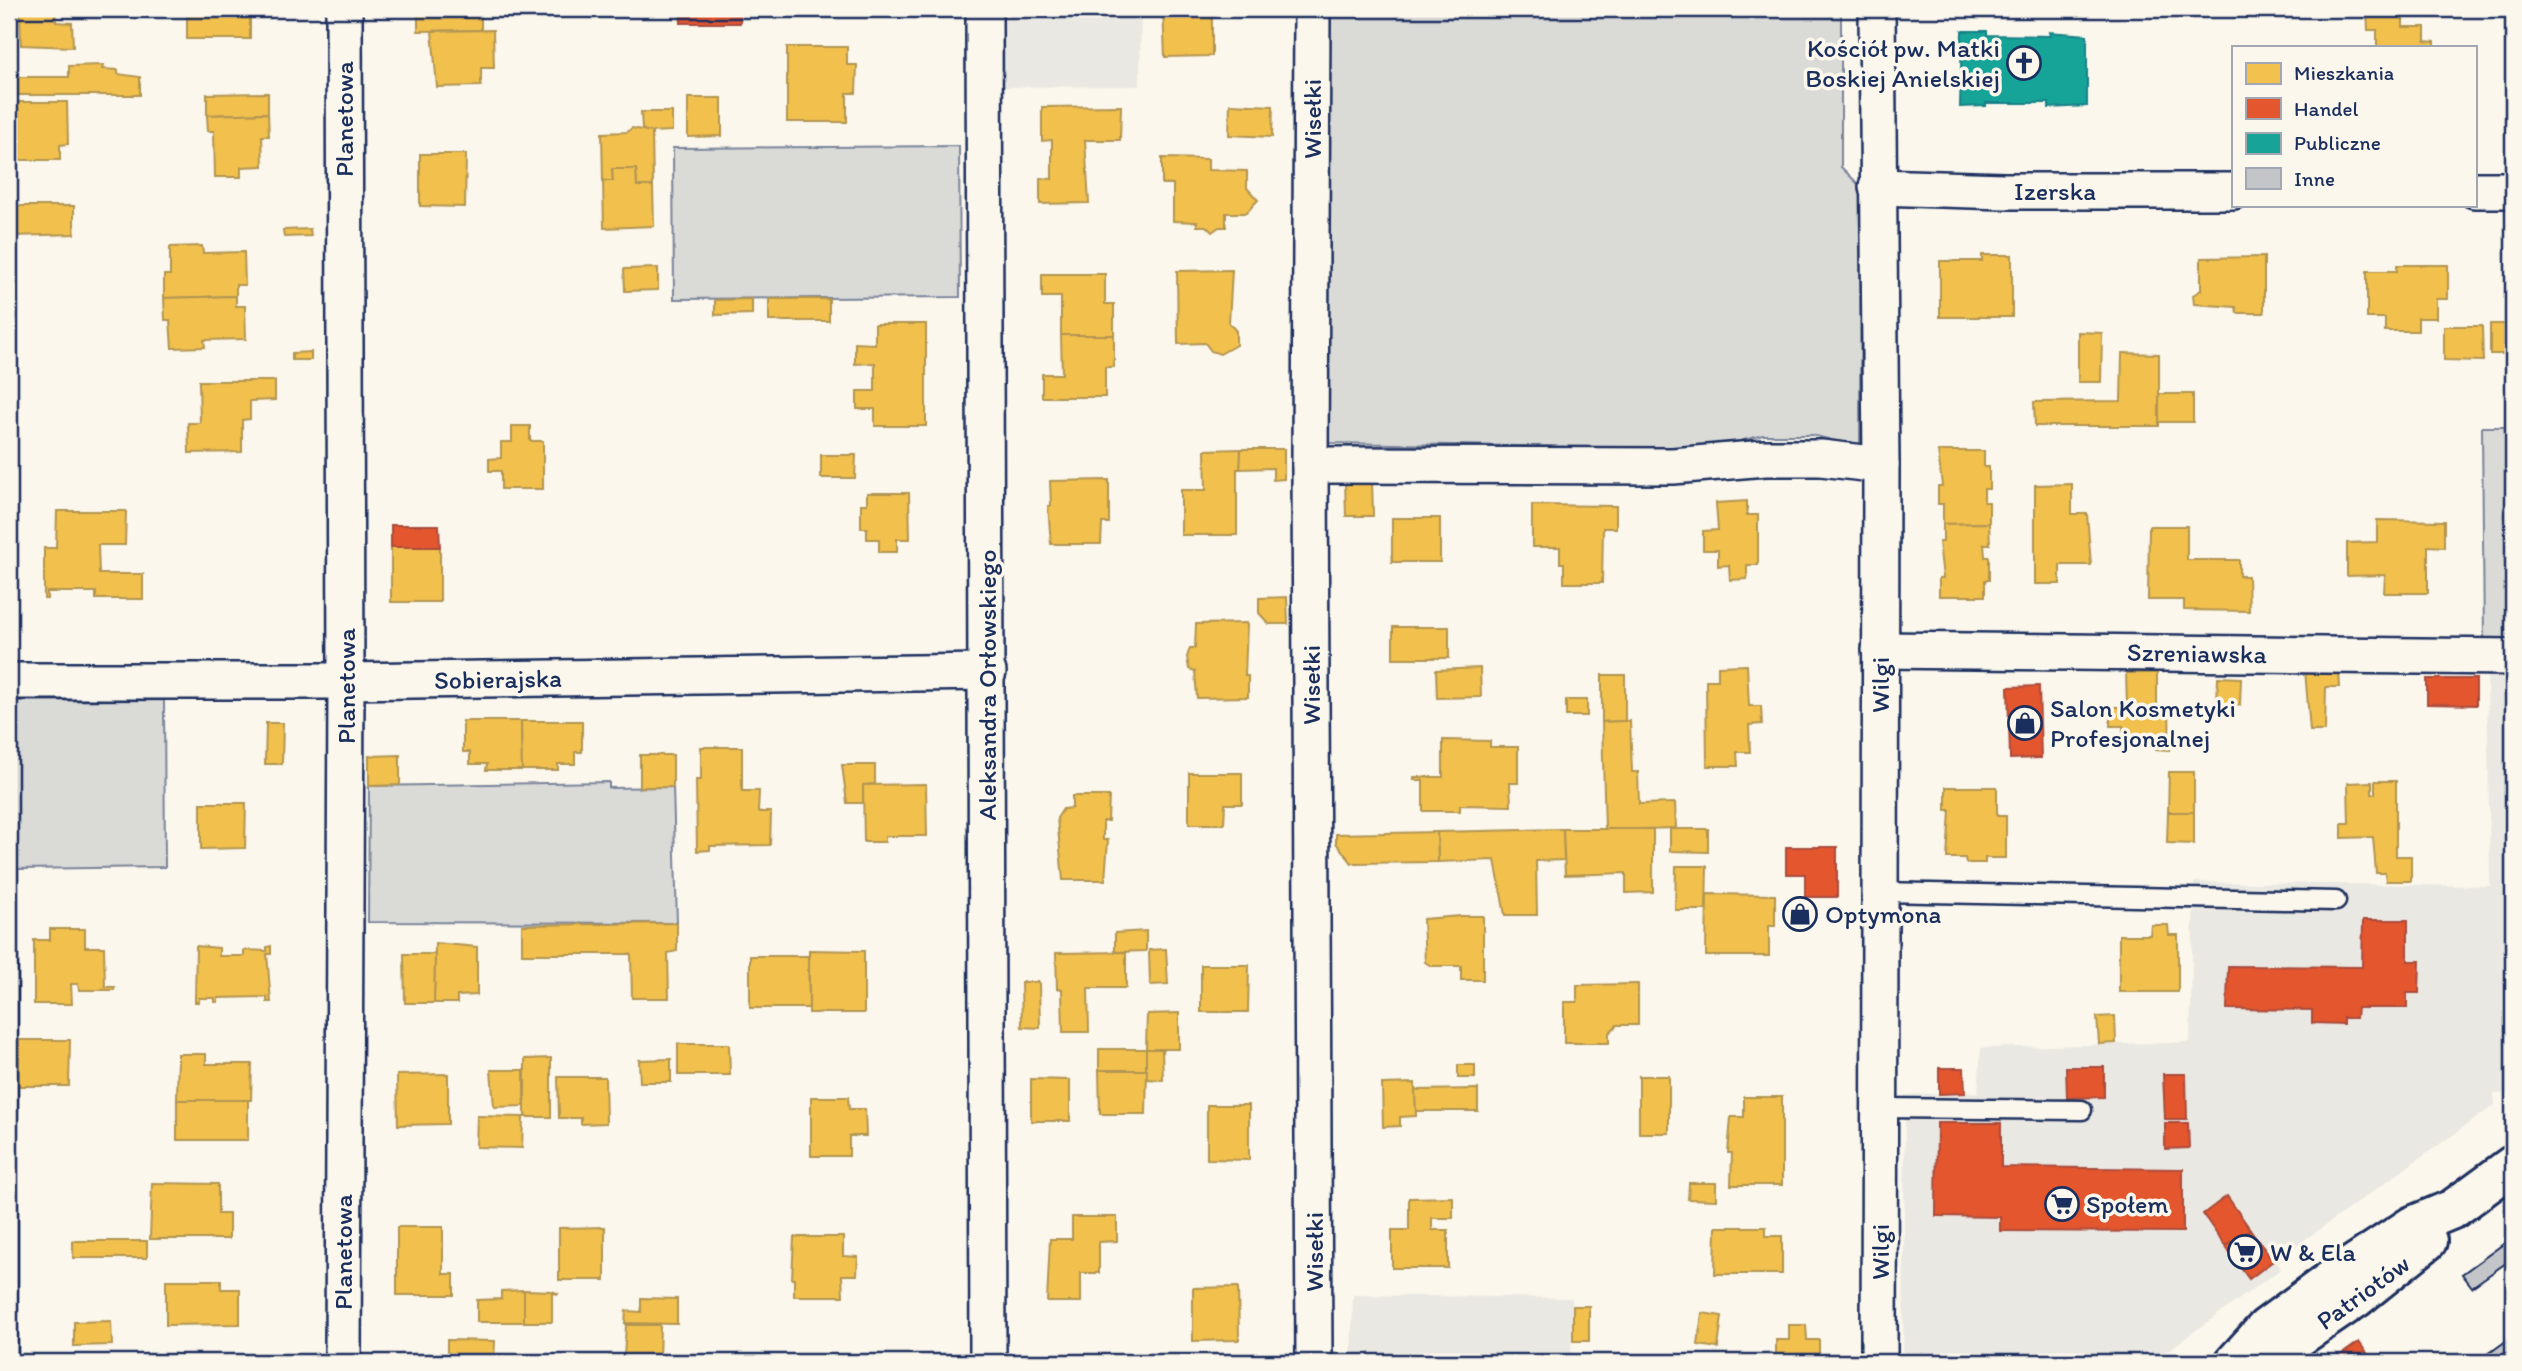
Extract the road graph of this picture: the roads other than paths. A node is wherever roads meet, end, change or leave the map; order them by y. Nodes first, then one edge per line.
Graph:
1 (344, 9) edge
2 (984, 9) edge
3 (1312, 9) edge
4 (1877, 9) edge
5 (1877, 187) junction
6 (2476, 190) edge
7 (2513, 190) edge
8 (2232, 191) edge
9 (1310, 465) junction
10 (1881, 465) junction
11 (1880, 650) junction
12 (2513, 657) edge
13 (988, 672) junction
14 (9, 681) edge
15 (346, 681) junction
16 (1879, 892) junction
17 (2336, 901) dead end
18 (1880, 1108) junction
19 (2082, 1110) dead end
20 (2513, 1165) edge
21 (2452, 1209) junction
22 (343, 1362) edge
23 (988, 1362) edge
24 (1314, 1362) edge
25 (1879, 1362) edge
26 (2235, 1362) edge
27 (2262, 1362) edge

1 - 15 street, Planetowa
2 - 13 street, Aleksandra Orłowskiego
3 - 9 street, Wisełki
4 - 5 street, Wilgi
5 - 8 street, Izerska
5 - 10 street, Wilgi
6 - 7 street
9 - 10 street
9 - 24 street, Wisełki
10 - 11 street, Wilgi
11 - 12 street, Szreniawska
11 - 16 street, Wilgi
13 - 15 street, Sobierajska
13 - 23 street, Aleksandra Orłowskiego
14 - 15 street, Sobierajska
15 - 22 street, Planetowa
16 - 17 lane
16 - 18 street, Wilgi
18 - 19 lane
18 - 25 street, Wilgi
20 - 21 main road, Patriotów
21 - 26 main road, Patriotów
21 - 27 main road, Patriotów

